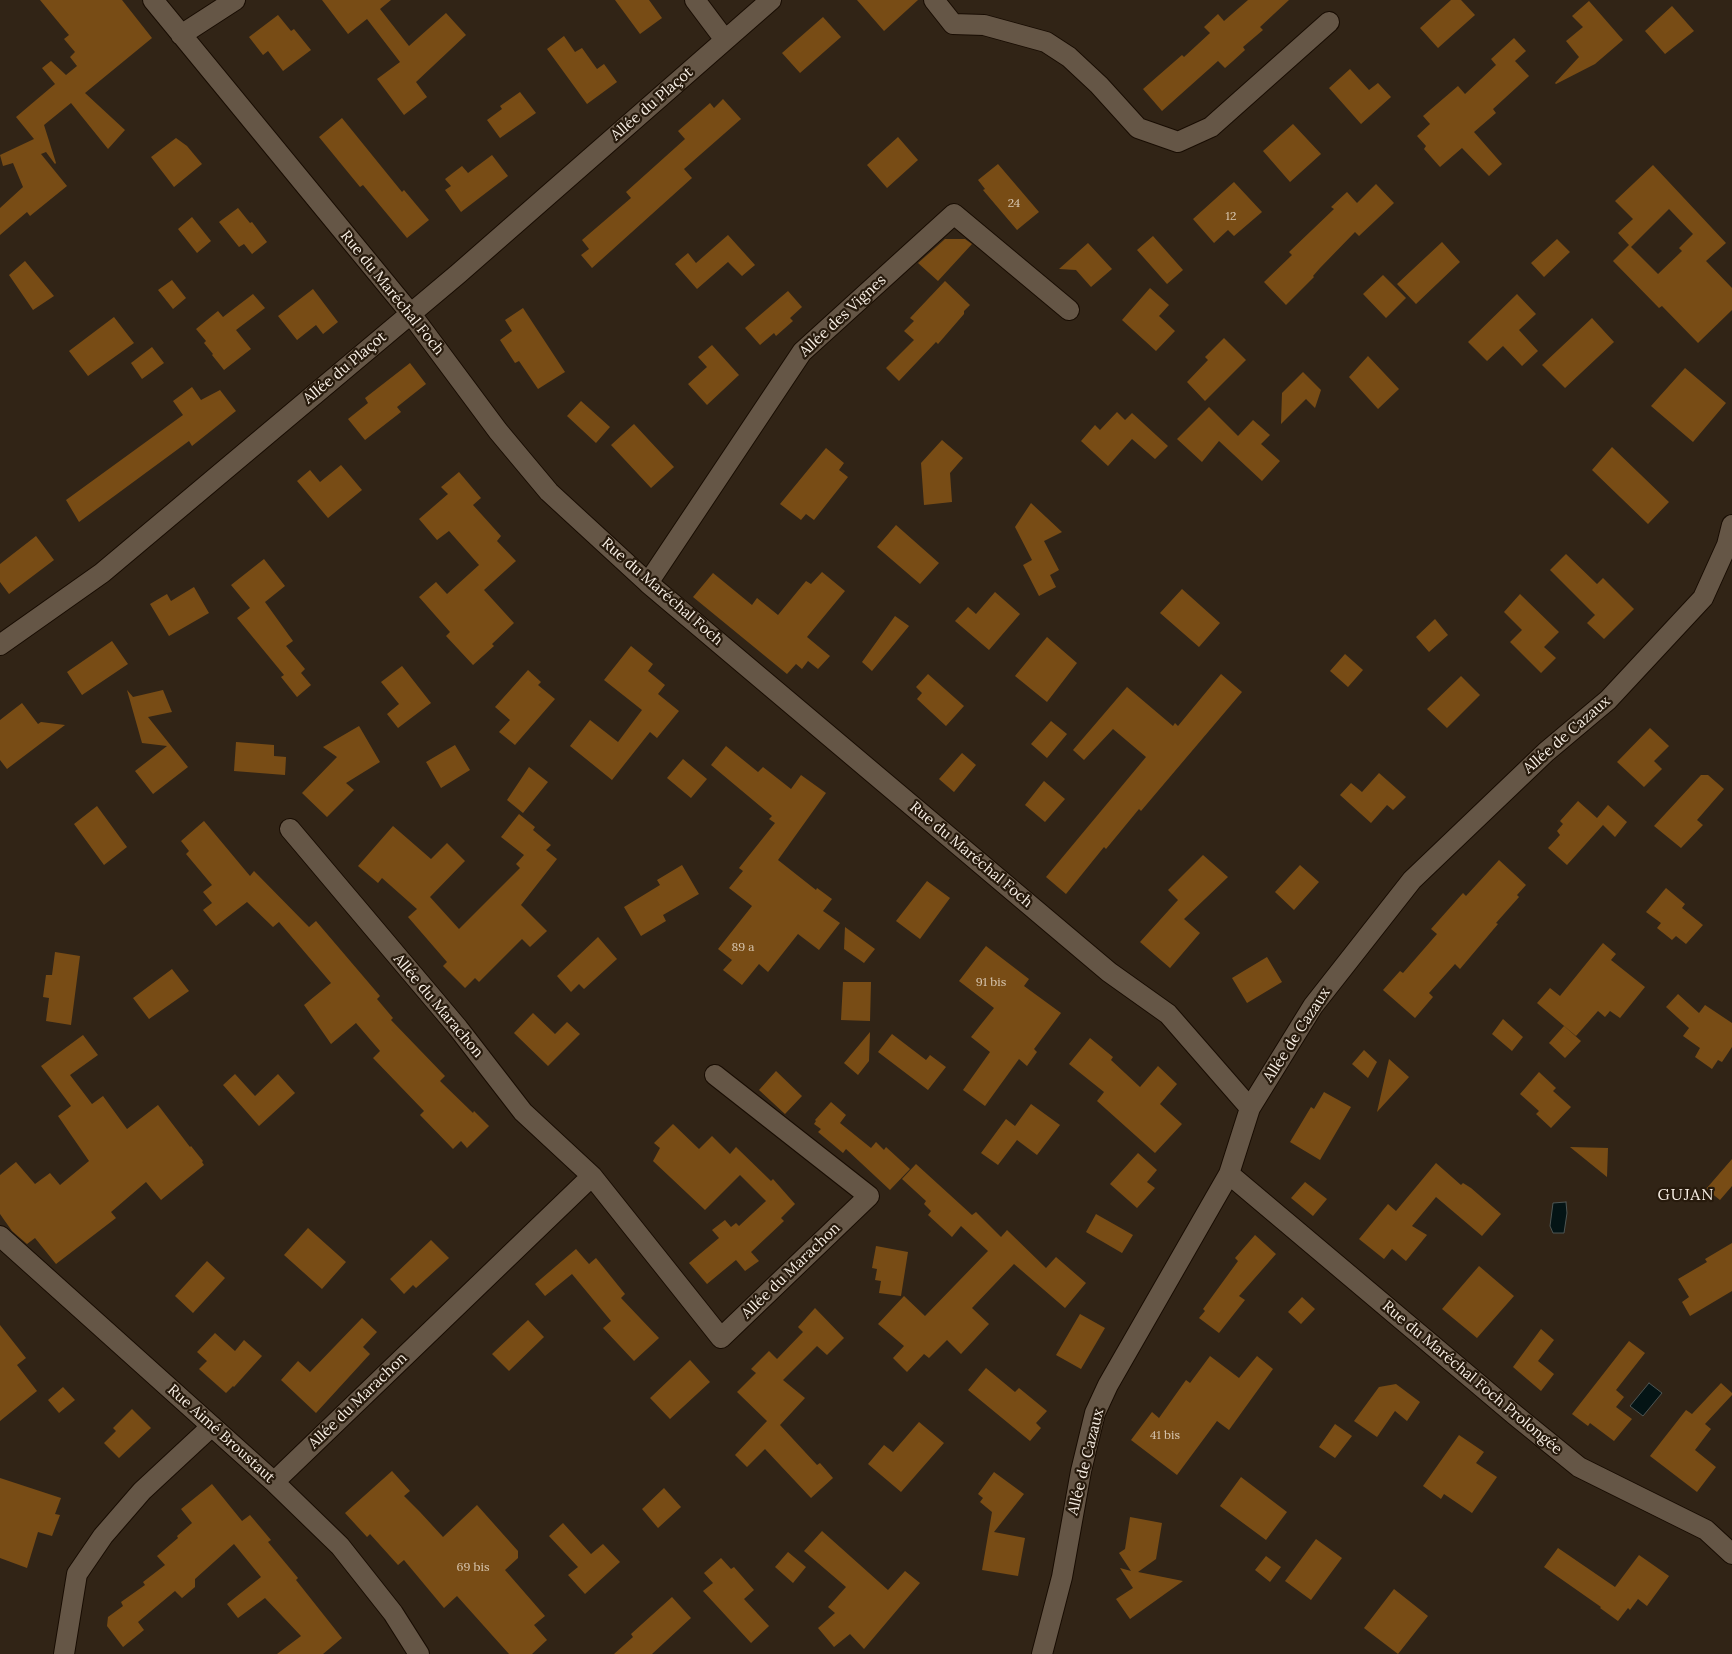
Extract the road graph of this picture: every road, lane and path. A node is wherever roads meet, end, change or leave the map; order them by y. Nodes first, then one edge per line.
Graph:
1 (153, 0) edge
2 (235, 0) edge
3 (695, 0) edge
4 (771, 0) edge
5 (934, 0) edge
6 (1329, 22) dead end
7 (181, 35) junction
8 (725, 40) junction
9 (1069, 310) dead end
10 (411, 314) junction
11 (1732, 525) edge
12 (648, 583) junction
13 (0, 645) edge
14 (290, 829) dead end
15 (715, 1075) dead end
16 (1250, 1108) junction
17 (1229, 1174) junction
18 (592, 1176) junction
19 (0, 1236) edge
20 (212, 1426) junction
21 (274, 1482) junction
22 (1732, 1554) edge
23 (64, 1654) edge
24 (419, 1654) edge
25 (1042, 1654) edge

1 - 7 street, Rue du Maréchal Foch
2 - 7 street
3 - 8 street
4 - 8 street, Allée du Plaçot
5 - 6 street
7 - 10 street, Rue du Maréchal Foch
8 - 10 street, Allée du Plaçot
9 - 12 street, Allée des Vignes
10 - 12 street, Rue du Maréchal Foch
10 - 13 street, Allée du Plaçot
11 - 16 street, Allée de Cazaux
12 - 16 street, Rue du Maréchal Foch
14 - 18 street, Allée du Marachon
15 - 18 street, Allée du Marachon
16 - 17 street, Allée de Cazaux
17 - 22 street, Rue du Maréchal Foch Prolongée
17 - 25 street, Allée de Cazaux
18 - 21 street, Allée du Marachon
19 - 20 street, Rue Aimé Broustaut
20 - 21 street, Rue Aimé Broustaut
20 - 23 street
21 - 24 street, Rue Aimé Broustaut

